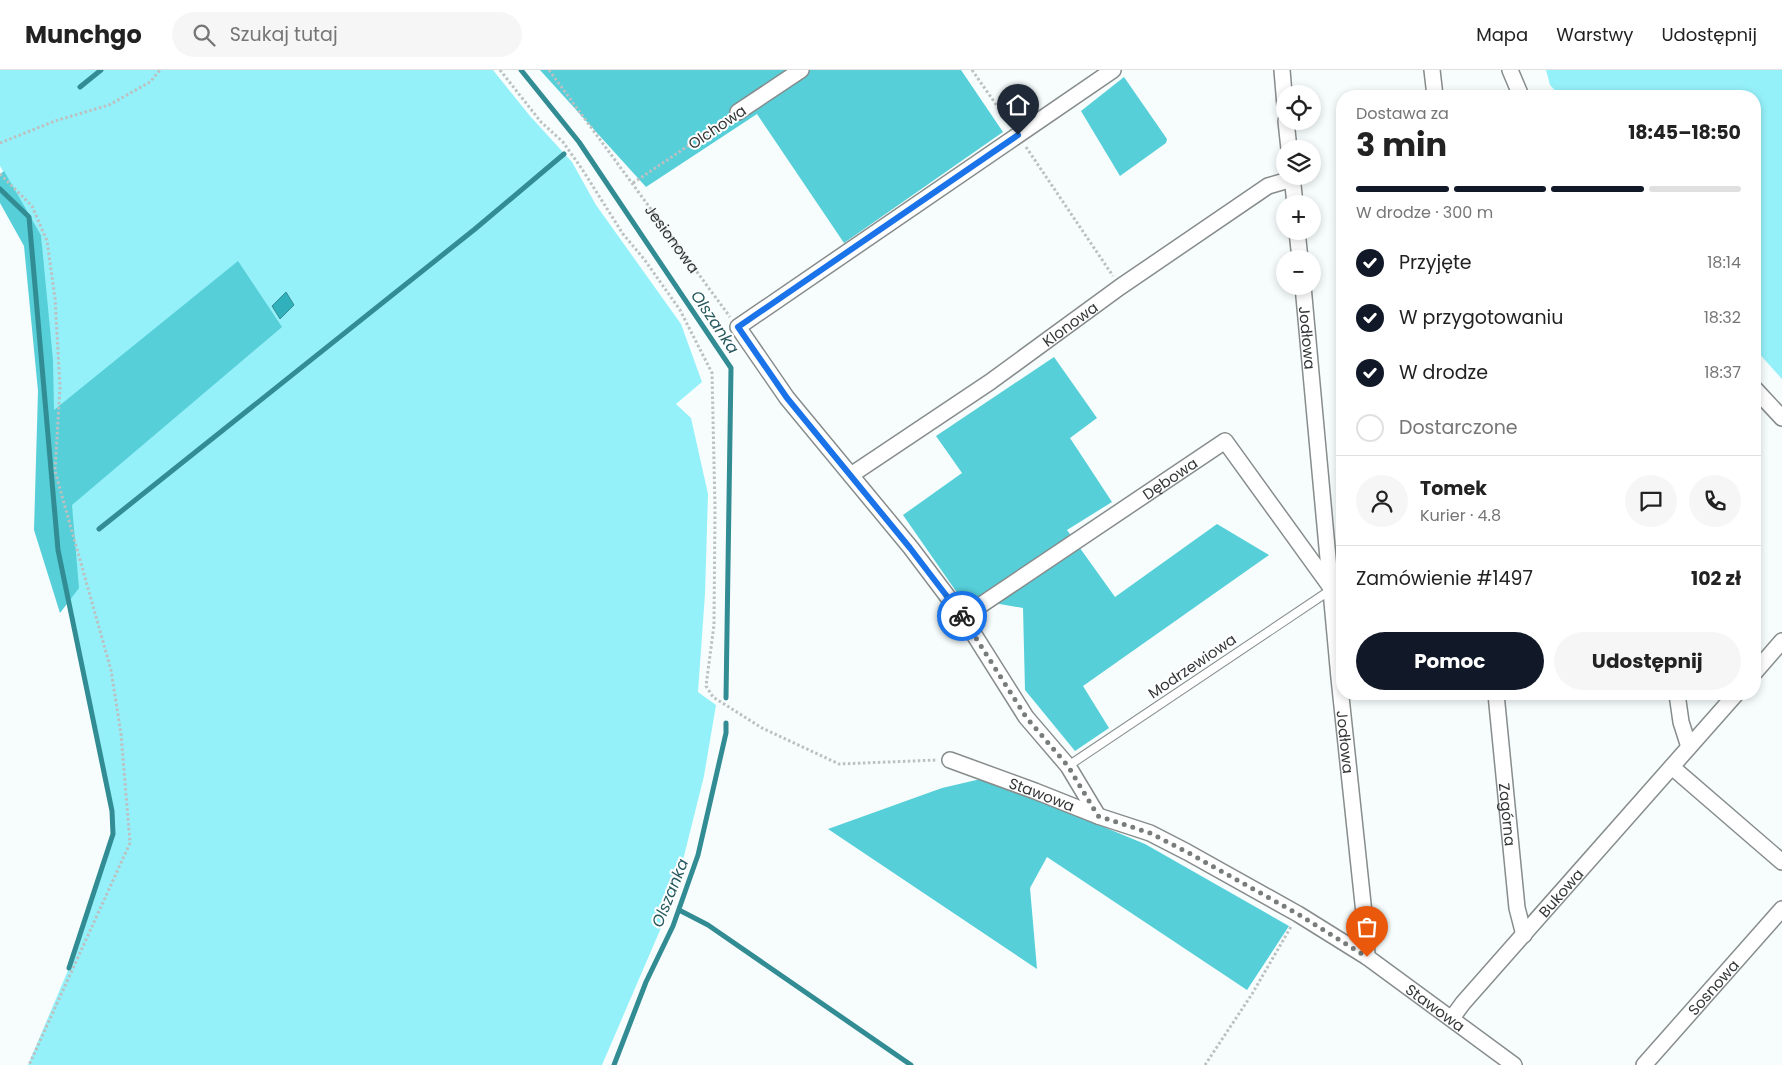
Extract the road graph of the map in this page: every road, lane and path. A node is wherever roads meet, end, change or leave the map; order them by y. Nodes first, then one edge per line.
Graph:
1 (160, 70) edge
2 (500, 70) edge
3 (549, 70) edge
4 (801, 70) edge
5 (972, 70) edge
6 (1113, 70) edge
7 (1282, 70) edge
8 (1432, 70) edge
9 (1510, 70) edge
10 (1283, 85) edge
11 (1434, 90) edge
12 (1518, 90) edge
13 (738, 112) joint
14 (1018, 135) junction
15 (0, 143) edge
16 (0, 174) edge
17 (1276, 183) edge
18 (633, 184) junction
19 (1120, 287) junction
20 (1304, 295) edge
21 (738, 327) junction
22 (1761, 396) edge
23 (1782, 418) edge
24 (851, 475) junction
25 (1332, 589) junction
26 (963, 617) junction
27 (1336, 629) edge
28 (1782, 642) edge
29 (1761, 665) edge
30 (1343, 700) edge
31 (1497, 700) edge
32 (1677, 700) edge
33 (1731, 700) edge
34 (1690, 747) junction
35 (950, 760) joint
36 (1068, 766) junction
37 (1672, 767) junction
38 (1098, 816) junction
39 (1782, 862) edge
40 (1782, 909) edge
41 (1298, 914) junction
42 (1524, 935) junction
43 (1367, 957) junction
44 (1452, 1018) junction
45 (29, 1065) edge
46 (1205, 1065) edge
47 (1514, 1065) edge
48 (1644, 1065) edge

1 - 15 path
2 - 35 path
3 - 18 path, Jesionowa
4 - 13 street, Olchowa
5 - 14 path
6 - 14 street
7 - 10 street
8 - 11 street
9 - 12 street
13 - 18 path, Olchowa
14 - 19 path
14 - 21 street
16 - 45 path
17 - 19 street, Klonowa
18 - 21 path, Jesionowa
19 - 24 street, Klonowa
20 - 25 street, Jodłowa
21 - 24 street
22 - 23 street
24 - 26 street
25 - 26 street, Dębowa
25 - 27 street, Jodłowa
25 - 36 lane, Modrzewiowa
26 - 36 street
28 - 29 street
30 - 43 street, Jodłowa
31 - 42 street, Zagórna
32 - 34 street
33 - 34 street, Bukowa
34 - 37 street, Bukowa
35 - 38 street, Stawowa
36 - 38 street
37 - 39 street
37 - 42 street, Bukowa
38 - 41 street, Stawowa
40 - 48 street, Sosnowa
41 - 43 street, Stawowa
41 - 46 path
42 - 44 street, Bukowa
43 - 44 street, Stawowa
44 - 47 street, Stawowa

